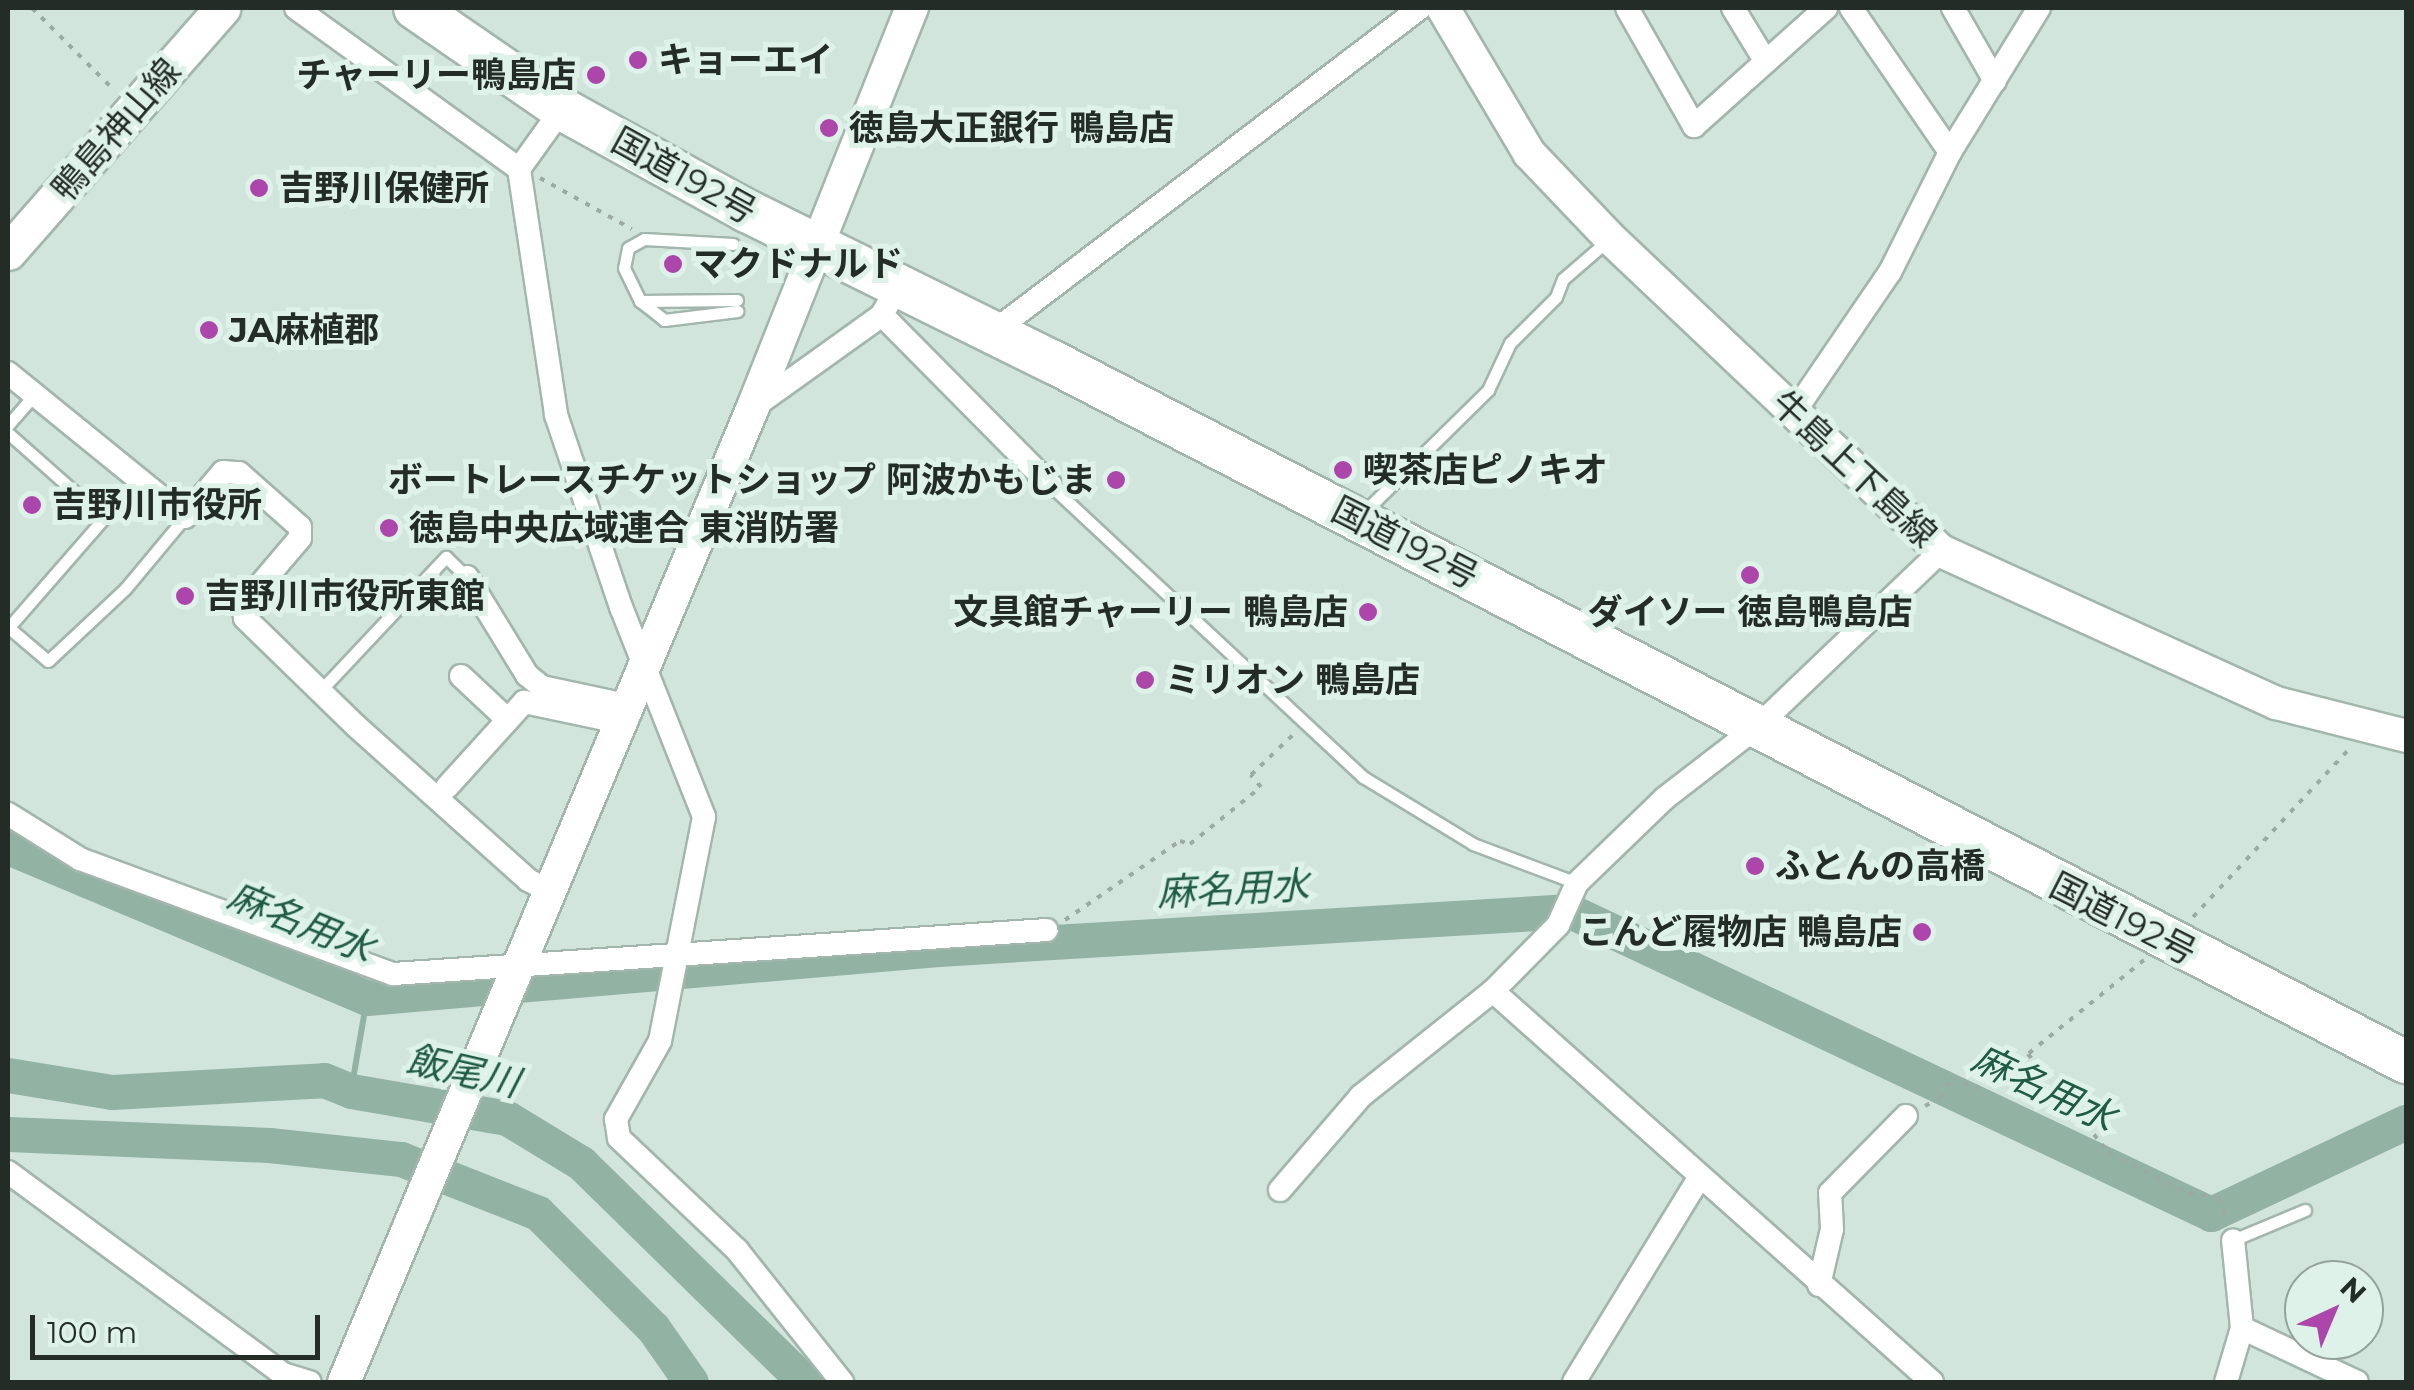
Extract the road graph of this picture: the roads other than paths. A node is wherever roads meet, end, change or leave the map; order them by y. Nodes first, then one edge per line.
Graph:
1 (222, 8) edge
2 (296, 8) edge
3 (415, 8) edge
4 (912, 8) edge
5 (1420, 8) edge
6 (1442, 8) edge
7 (1627, 8) edge
8 (1733, 8) edge
9 (1826, 8) edge
10 (1851, 8) edge
11 (1953, 8) edge
12 (2039, 8) edge
13 (1766, 62) junction
14 (1995, 81) junction
15 (562, 109) junction
16 (1950, 152) junction
17 (519, 169) junction
18 (1610, 238) junction
19 (733, 244) dead end
20 (816, 247) junction
21 (8, 252) edge
22 (891, 300) junction
23 (640, 301) junction
24 (993, 332) junction
25 (8, 373) edge
26 (34, 394) junction
27 (754, 406) junction
28 (1793, 414) junction
29 (8, 424) edge
30 (8, 433) edge
31 (1051, 486) joint
32 (184, 518) junction
33 (1358, 518) junction
34 (1941, 551) junction
35 (467, 577) joint
36 (8, 627) edge
37 (644, 667) junction
38 (461, 676) dead end
39 (320, 691) junction
40 (622, 714) junction
41 (508, 720) junction
42 (1757, 727) junction
43 (2406, 736) edge
44 (447, 787) dead end
45 (13, 832) edge
46 (550, 892) junction
47 (1573, 892) junction
48 (1047, 930) road end
49 (677, 966) junction
50 (516, 974) junction
51 (1493, 990) junction
52 (2406, 1062) edge
53 (1906, 1116) dead end
54 (8, 1172) edge
55 (1699, 1178) junction
56 (1280, 1190) dead end
57 (2305, 1210) dead end
58 (2230, 1229) joint
59 (1819, 1285) junction
60 (2242, 1328) junction
61 (310, 1382) edge
62 (344, 1382) edge
63 (842, 1382) edge
64 (1574, 1382) edge
65 (1932, 1382) edge
66 (2226, 1382) edge
67 (2356, 1382) edge

1 - 21 main road, 鴨島神山線
2 - 17 street
3 - 15 highway, 国道192号
4 - 20 street
5 - 24 street
6 - 18 street, 牛島上下島線
7 - 13 street
8 - 13 street
9 - 13 street
10 - 16 street
11 - 14 street
12 - 14 street
14 - 16 street
15 - 17 street
15 - 20 highway, 国道192号
16 - 28 street
17 - 37 street
18 - 28 street, 牛島上下島線
18 - 33 lane
19 - 23 lane
20 - 22 highway, 国道192号
20 - 27 street
22 - 24 highway, 国道192号
22 - 27 street
22 - 31 street
23 - 23 lane
24 - 33 highway, 国道192号
25 - 26 street
26 - 29 lane
26 - 32 street
27 - 37 street
28 - 34 street, 牛島上下島線
30 - 36 lane
31 - 47 lane
32 - 36 lane
32 - 39 street
33 - 42 highway, 国道192号
34 - 42 street
34 - 43 street, 牛島上下島線
35 - 39 lane
35 - 40 street
37 - 40 street
37 - 49 street
38 - 41 street
39 - 46 street
40 - 41 street
40 - 46 street
41 - 44 street
42 - 47 street
42 - 52 highway, 国道192号
45 - 50 street
46 - 50 street
47 - 51 street
48 - 49 street
49 - 50 street
49 - 63 street
50 - 62 street
51 - 55 street
51 - 56 street
53 - 59 street
54 - 61 street
55 - 59 street
55 - 64 street
57 - 58 lane
58 - 60 street
59 - 65 street
60 - 66 street
60 - 67 street

